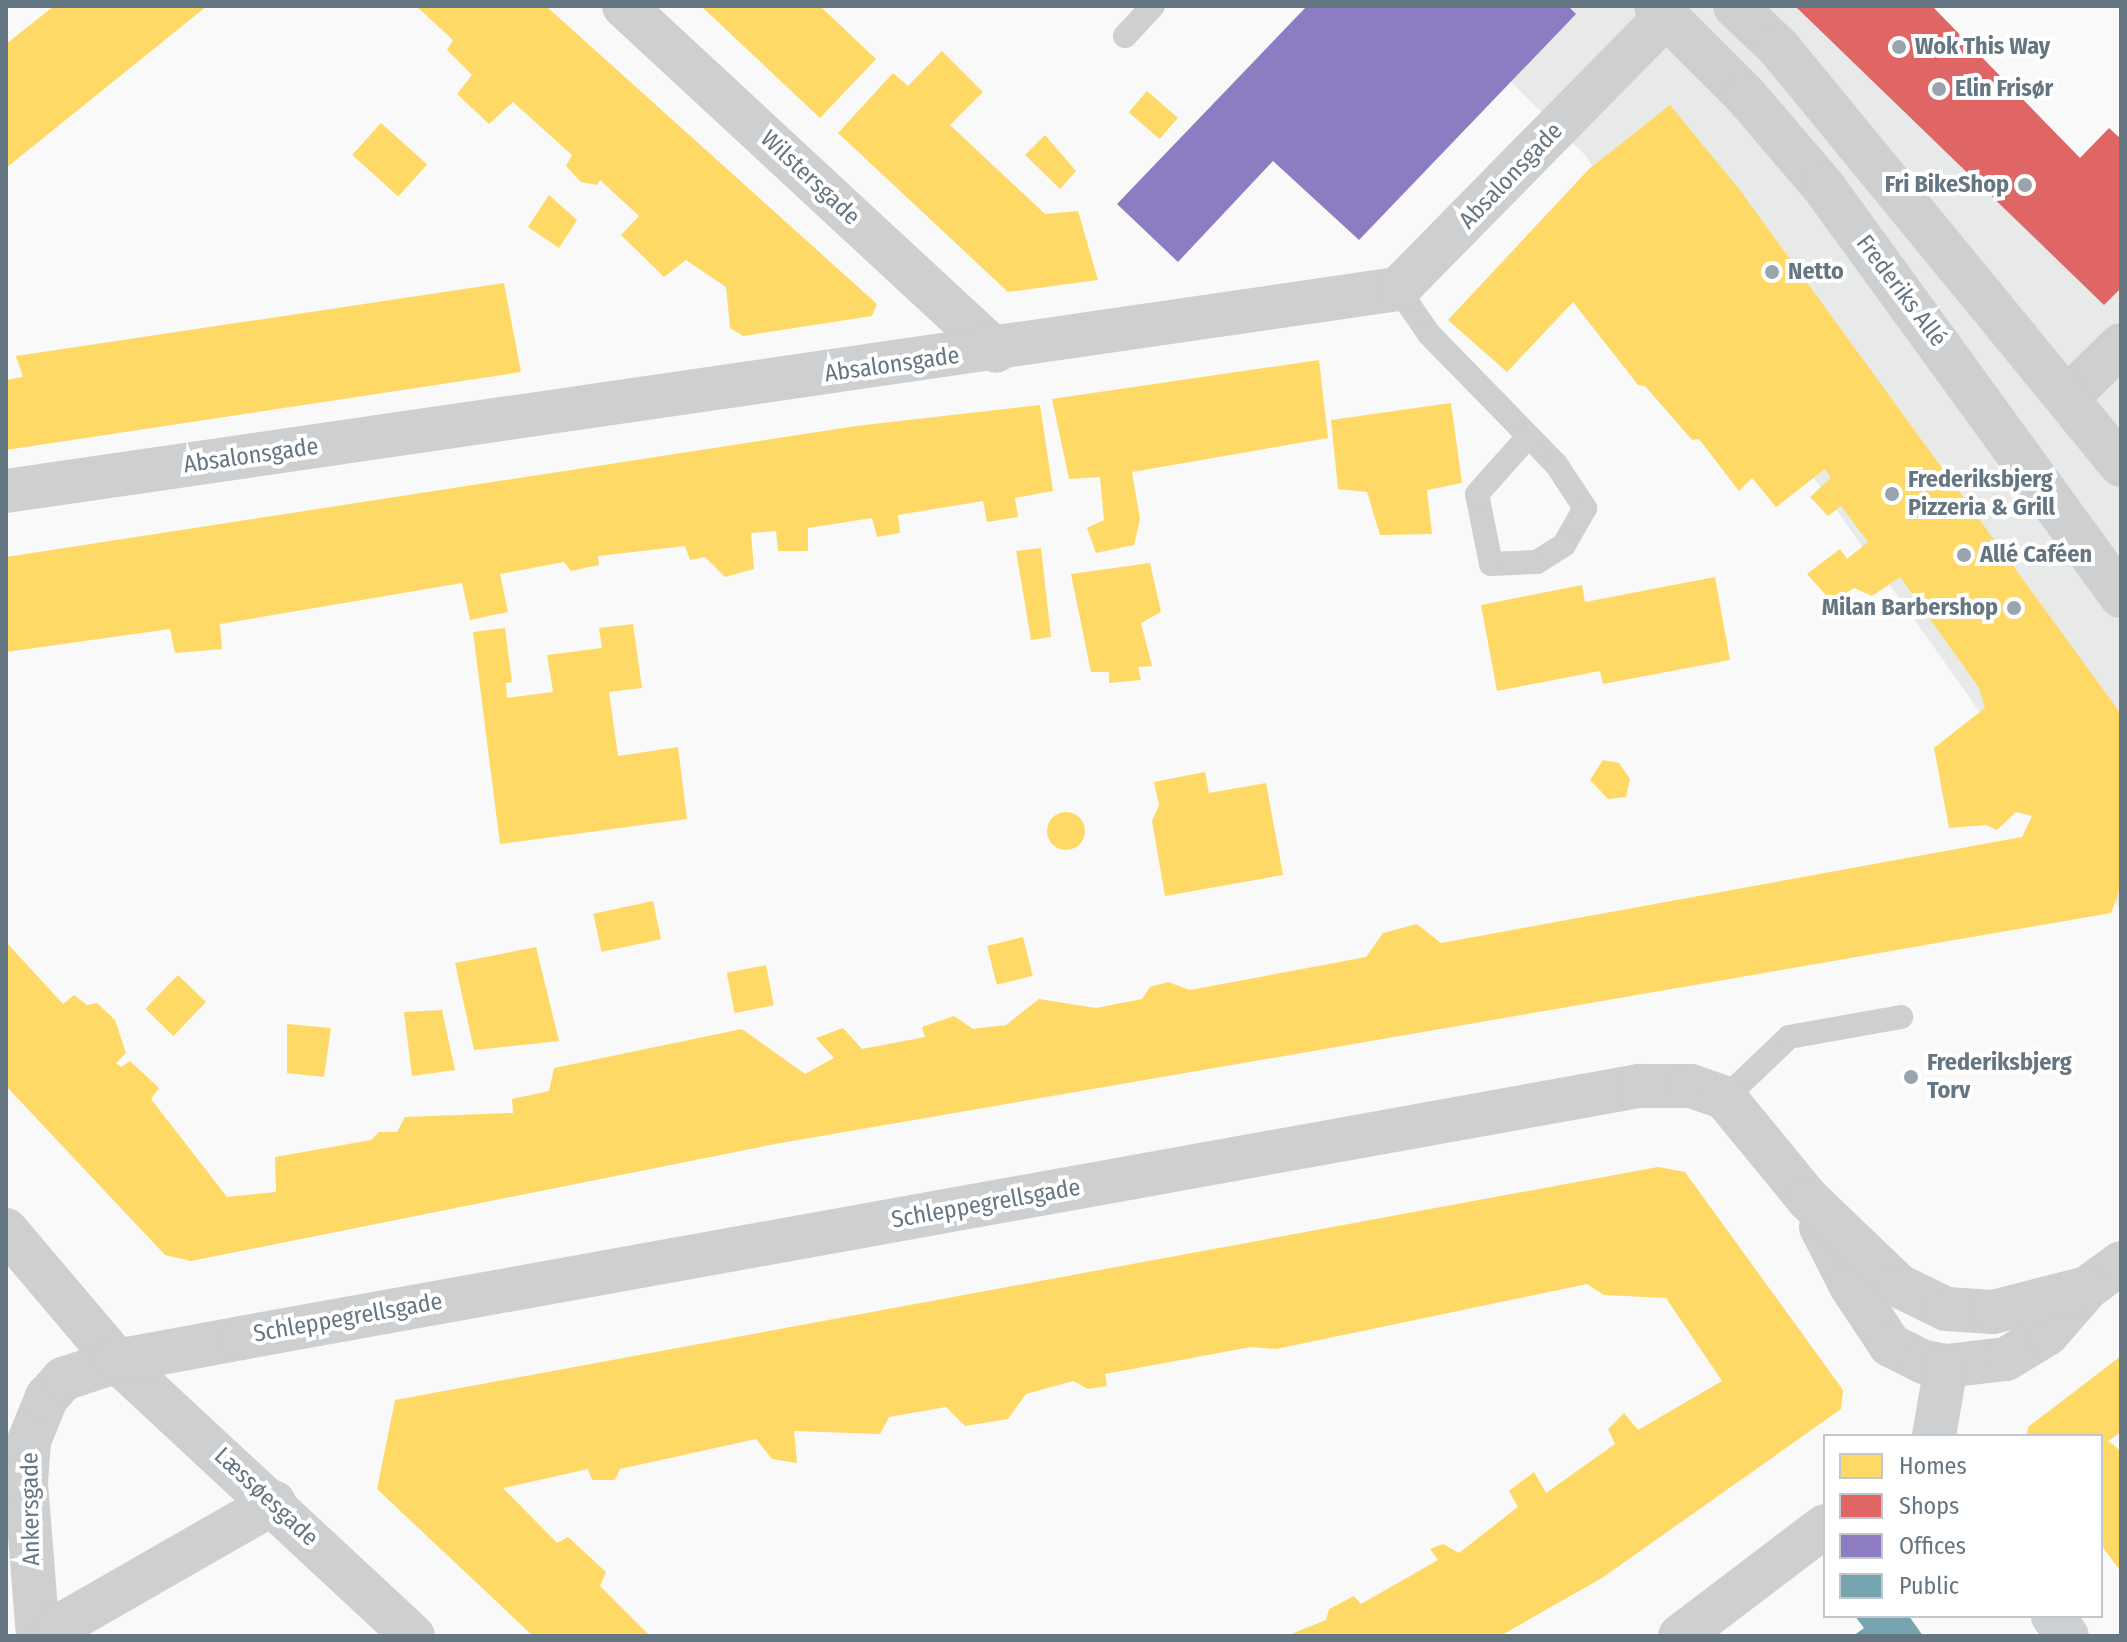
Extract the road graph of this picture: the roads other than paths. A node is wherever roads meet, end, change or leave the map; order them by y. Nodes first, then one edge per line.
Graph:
1 (624, 6) edge
2 (1153, 6) edge
3 (1735, 6) edge
4 (1662, 11) edge
5 (1125, 36) dead end
6 (1398, 289) junction
7 (2121, 345) edge
8 (996, 351) junction
9 (2069, 396) junction
10 (1526, 439) junction
11 (2121, 465) edge
12 (6, 491) edge
13 (2121, 596) edge
14 (1901, 1017) dead end
15 (1725, 1098) junction
16 (1808, 1199) junction
17 (6, 1230) edge
18 (2104, 1276) edge
19 (117, 1361) junction
20 (1946, 1366) junction
21 (1934, 1434) edge
22 (274, 1503) junction
23 (1823, 1528) edge
24 (2054, 1618) edge
25 (38, 1636) edge
26 (52, 1636) edge
27 (413, 1636) edge
28 (1680, 1636) edge
29 (2067, 1636) edge

1 - 8 street, Wilstersgade
2 - 5 lane
3 - 9 street
4 - 6 street, Absalonsgade
4 - 13 street, Frederiks Allé
6 - 8 street, Absalonsgade
6 - 10 lane
7 - 9 street
8 - 12 street, Absalonsgade
9 - 11 street
10 - 10 lane
14 - 15 lane
15 - 16 street
15 - 19 street, Schleppegrellsgade
16 - 18 street
16 - 20 street
17 - 19 street
18 - 20 street
19 - 22 street, Læssøesgade
19 - 25 street, Ankersgade
20 - 21 street
22 - 26 street
22 - 27 street, Læssøesgade
23 - 28 street
24 - 29 street

